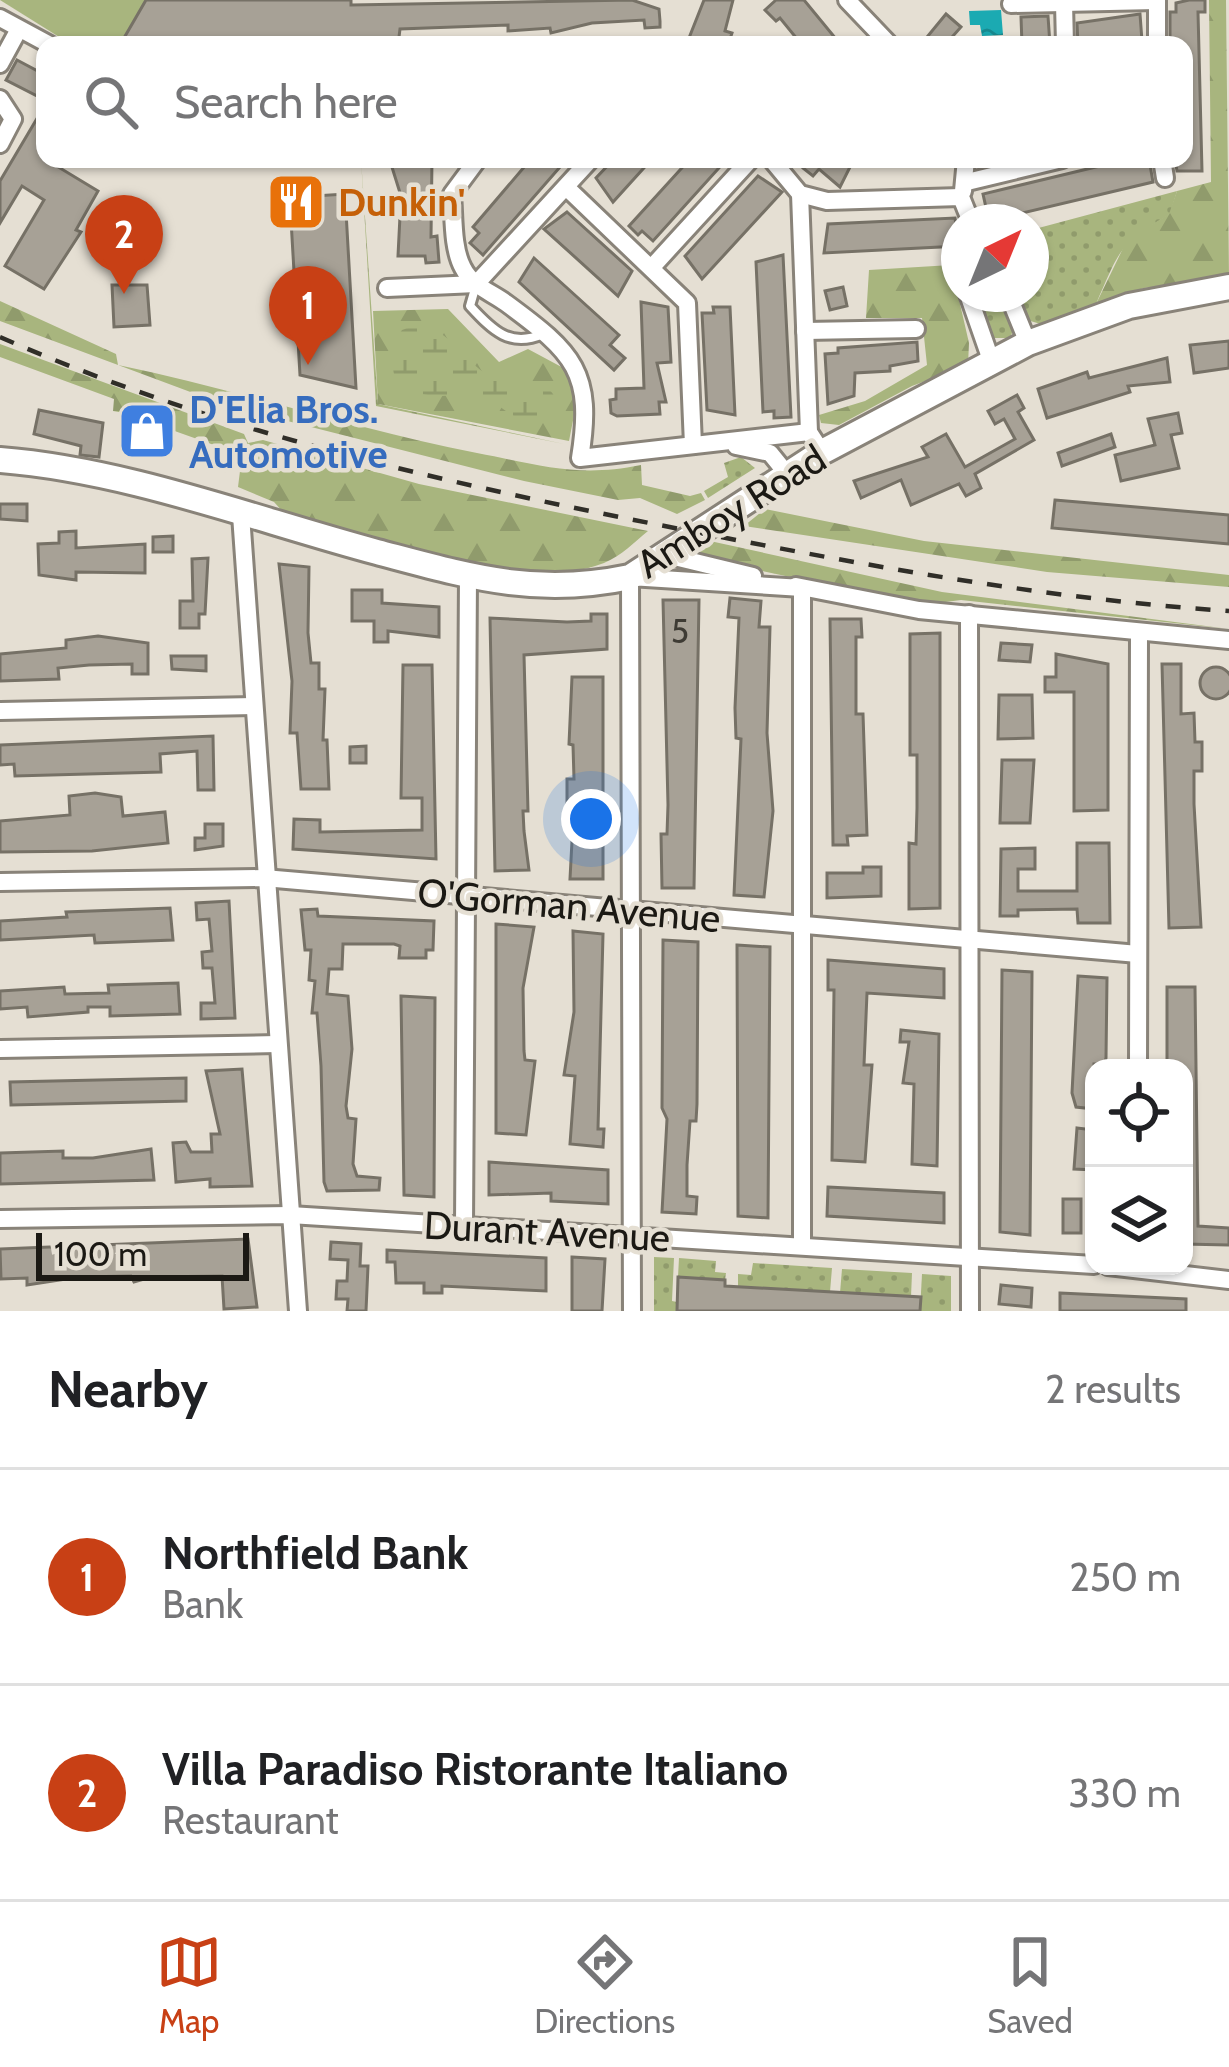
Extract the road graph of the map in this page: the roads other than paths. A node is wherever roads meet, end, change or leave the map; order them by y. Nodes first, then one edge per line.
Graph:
1 (848, 0) edge
2 (1156, 0) edge
3 (1064, 3) junction
4 (1011, 4) dead end
5 (0, 18) edge
6 (19, 29) junction
7 (882, 36) edge
8 (1065, 36) edge
9 (1157, 36) edge
10 (36, 38) edge
11 (0, 64) edge
12 (0, 99) edge
13 (0, 144) edge
14 (471, 168) edge
15 (583, 168) edge
16 (743, 168) edge
17 (778, 168) edge
18 (965, 168) edge
19 (1028, 168) edge
20 (566, 187) junction
21 (964, 189) junction
22 (800, 194) junction
23 (967, 204) edge
24 (653, 266) junction
25 (476, 284) junction
26 (1229, 287) edge
27 (387, 288) dead end
28 (974, 312) edge
29 (1015, 312) edge
30 (916, 329) dead end
31 (805, 331) junction
32 (544, 333) junction
33 (1028, 343) junction
34 (992, 363) junction
35 (815, 442) junction
36 (723, 444) junction
37 (693, 446) junction
38 (0, 460) edge
39 (787, 474) junction
40 (241, 515) junction
41 (662, 554) junction
42 (468, 576) junction
43 (630, 577) junction
44 (802, 588) junction
45 (969, 614) junction
46 (1139, 634) junction
47 (1229, 640) edge
48 (254, 706) junction
49 (0, 711) edge
50 (264, 878) junction
51 (0, 882) edge
52 (465, 896) junction
53 (633, 910) junction
54 (801, 926) junction
55 (969, 940) junction
56 (1138, 954) junction
57 (277, 1044) junction
58 (0, 1049) edge
59 (1138, 1059) edge
60 (290, 1215) junction
61 (0, 1220) edge
62 (464, 1226) junction
63 (632, 1236) junction
64 (802, 1246) junction
65 (970, 1257) junction
66 (1085, 1264) edge
67 (1193, 1275) edge
68 (1229, 1280) edge
69 (298, 1311) edge
70 (632, 1311) edge
71 (970, 1311) edge

1 - 7 street
2 - 3 street
2 - 9 street
3 - 4 street
3 - 8 street
5 - 6 street
6 - 10 street
6 - 11 street
12 - 13 street
14 - 25 street
15 - 20 street
16 - 24 street
17 - 22 street
18 - 21 street
19 - 21 street
20 - 24 street
20 - 25 street
21 - 22 street
21 - 23 street
22 - 31 street
24 - 37 street
25 - 27 street
25 - 32 street
25 - 32 lane
26 - 33 main road, Amboy Road
28 - 34 street
29 - 33 street
30 - 31 street
31 - 35 street
32 - 37 street
33 - 34 main road, Amboy Road
34 - 35 main road, Amboy Road
35 - 36 street
35 - 39 main road, Amboy Road
36 - 37 street
36 - 39 street
38 - 40 main road, Amboy Road
39 - 41 main road, Amboy Road
40 - 42 main road, Amboy Road
40 - 48 street
41 - 43 main road, Amboy Road
41 - 44 street
42 - 43 main road, Amboy Road
42 - 52 street
43 - 44 street
43 - 53 street
44 - 45 street
44 - 54 street
45 - 46 street
45 - 55 street
46 - 47 street
46 - 56 street
48 - 49 street
48 - 50 street
50 - 51 street, O'Gorman Avenue
50 - 52 street, O'Gorman Avenue
50 - 57 street
52 - 53 street, O'Gorman Avenue
52 - 62 street
53 - 54 street, O'Gorman Avenue
53 - 63 street
54 - 55 street, O'Gorman Avenue
54 - 64 street
55 - 56 street, O'Gorman Avenue
55 - 65 street
56 - 59 street
57 - 58 street
57 - 60 street
60 - 61 street, Durant Avenue
60 - 62 street, Durant Avenue
60 - 69 street
62 - 63 street, Durant Avenue
63 - 64 street, Durant Avenue
63 - 70 street
64 - 65 street, Durant Avenue
65 - 66 street, Durant Avenue
65 - 71 street
67 - 68 street

